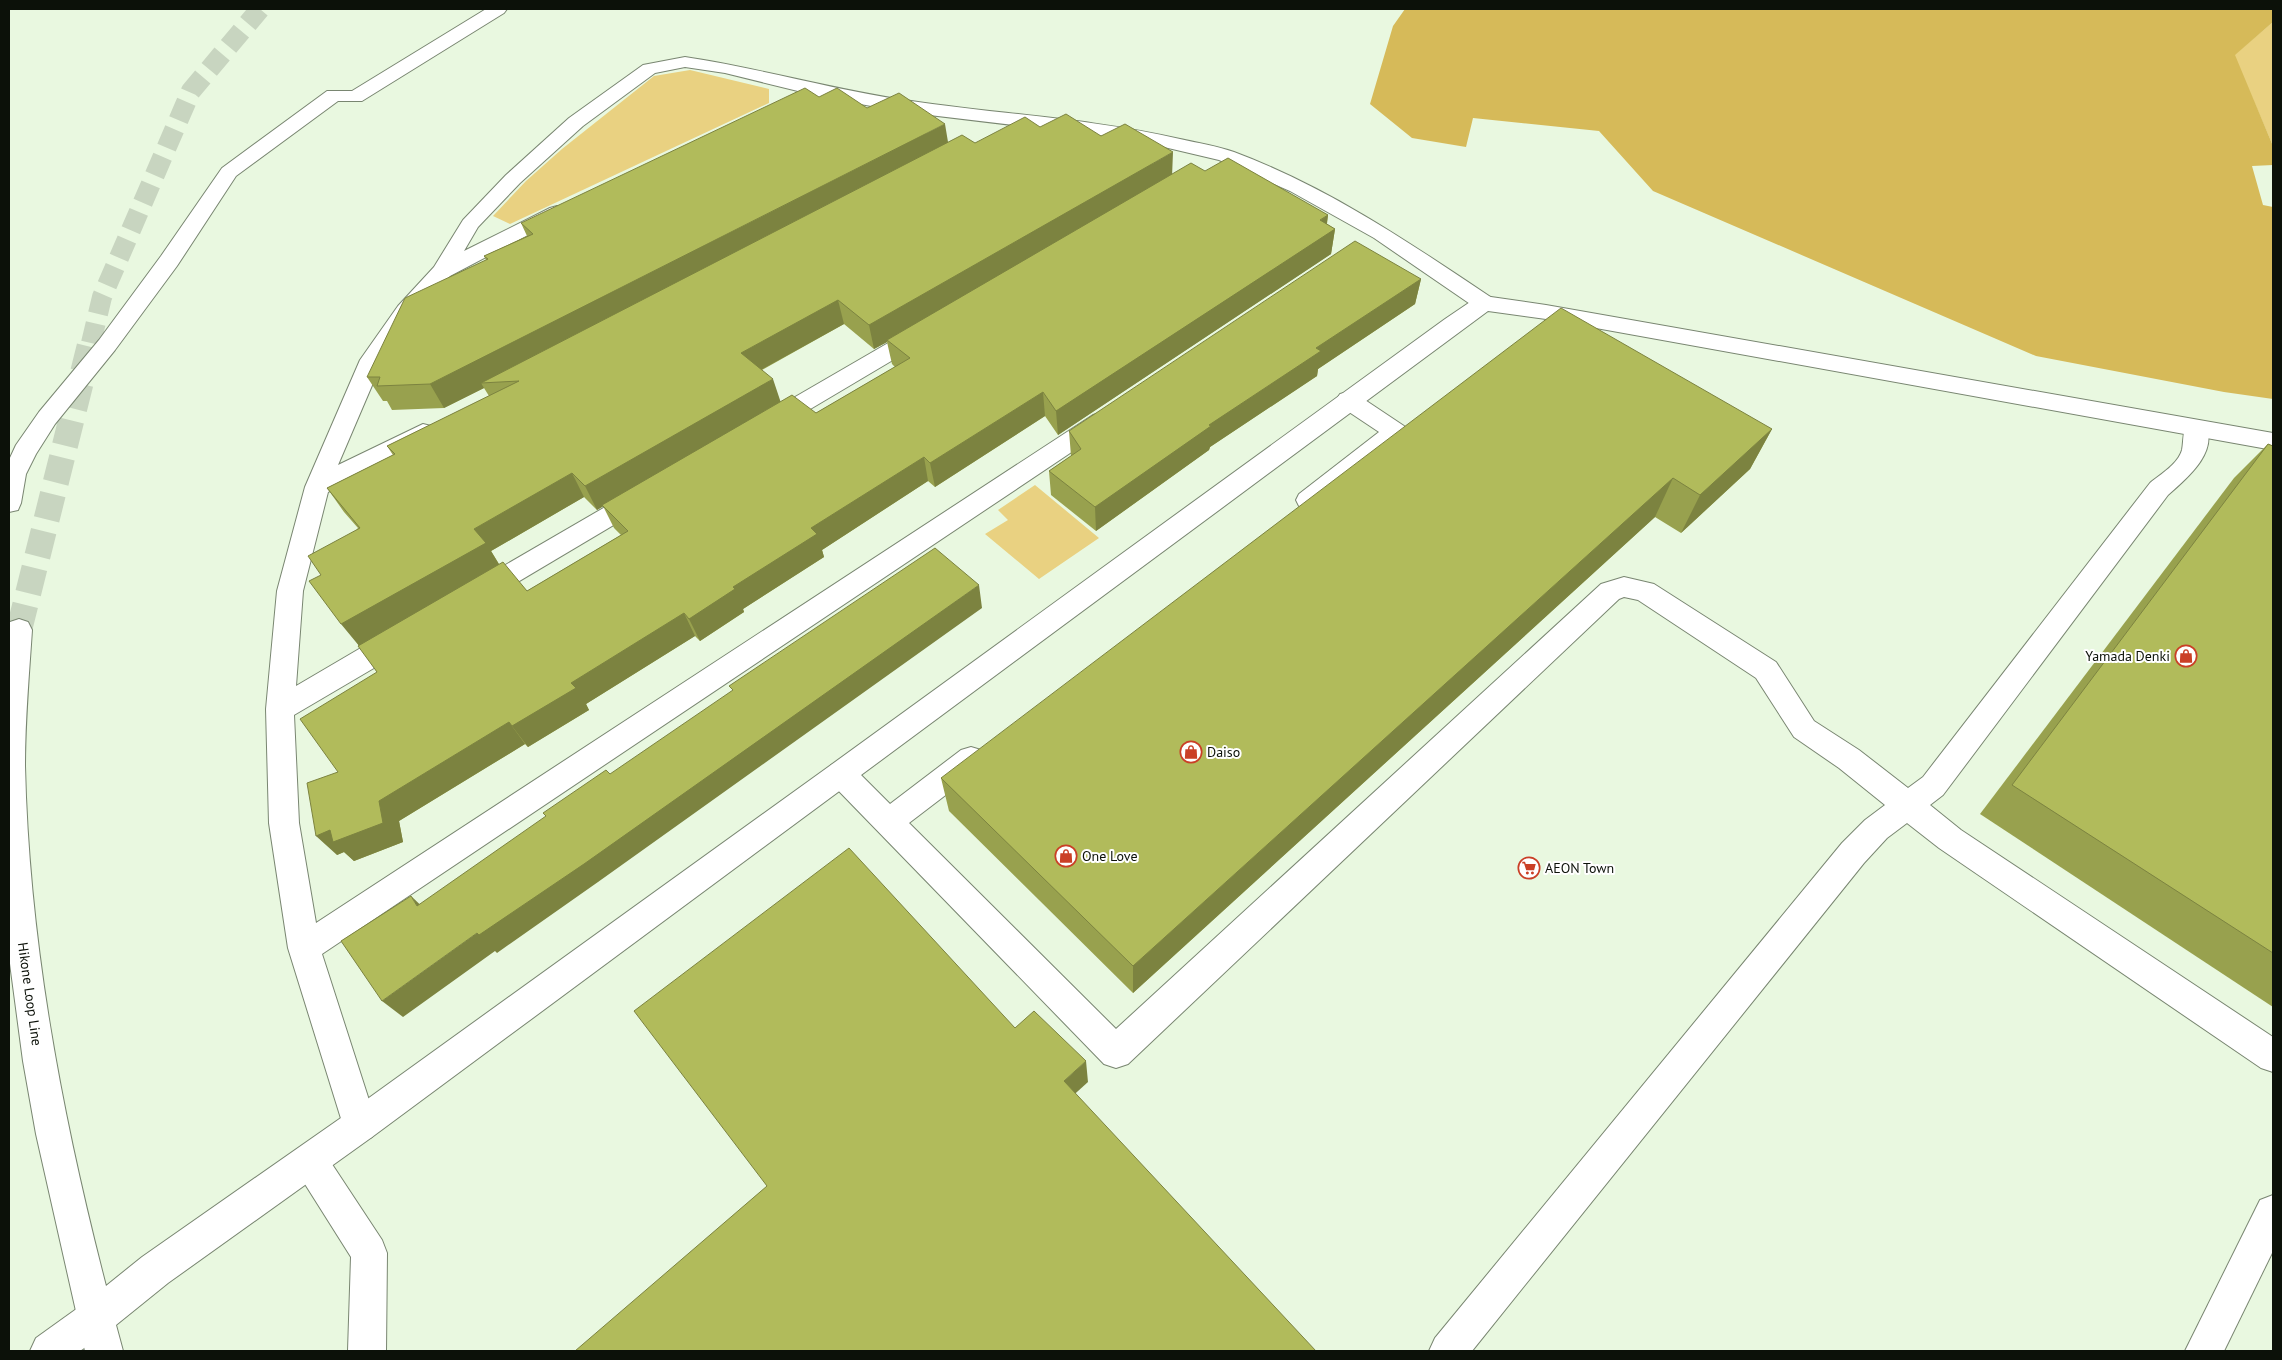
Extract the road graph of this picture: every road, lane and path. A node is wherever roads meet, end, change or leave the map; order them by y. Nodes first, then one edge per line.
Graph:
1 (498, 9) edge
2 (820, 91) junction
3 (767, 115) edge
4 (1025, 119) junction
5 (991, 137) edge
6 (1226, 156) junction
7 (1200, 171) edge
8 (580, 201) edge
9 (442, 271) junction
10 (1484, 303) junction
11 (937, 325) edge
12 (1348, 400) junction
13 (1117, 410) edge
14 (440, 423) edge
15 (2196, 428) junction
16 (750, 434) edge
17 (2273, 442) edge
18 (664, 484) edge
19 (317, 487) junction
20 (9, 503) edge
21 (1287, 516) edge
22 (459, 604) edge
23 (416, 629) edge
24 (19, 630) tunnel mouth
25 (280, 709) junction
26 (990, 744) edge
27 (841, 774) junction
28 (1906, 805) junction
29 (888, 822) junction
30 (304, 948) junction
31 (2273, 1056) edge
32 (360, 1125) junction
33 (310, 1161) junction
34 (2273, 1213) edge
35 (100, 1334) edge
36 (49, 1351) edge
37 (367, 1351) edge
38 (1448, 1351) edge
39 (2204, 1351) edge

1 - 20 street
2 - 3 street
2 - 4 street
2 - 9 street
4 - 5 street
4 - 6 street
6 - 7 street
6 - 10 street
8 - 9 street
9 - 19 street
10 - 12 street
10 - 15 street
11 - 16 street
12 - 21 street
12 - 27 street
13 - 30 street
14 - 19 street
15 - 17 street
15 - 28 street
18 - 22 street
19 - 25 street
23 - 25 street
24 - 35 street, Hikone Loop Line
25 - 30 street
26 - 29 street
27 - 29 street
27 - 32 street
28 - 29 street
28 - 31 street
28 - 38 street
30 - 32 street
32 - 33 street
33 - 35 street
33 - 37 street
34 - 39 street
35 - 36 street

